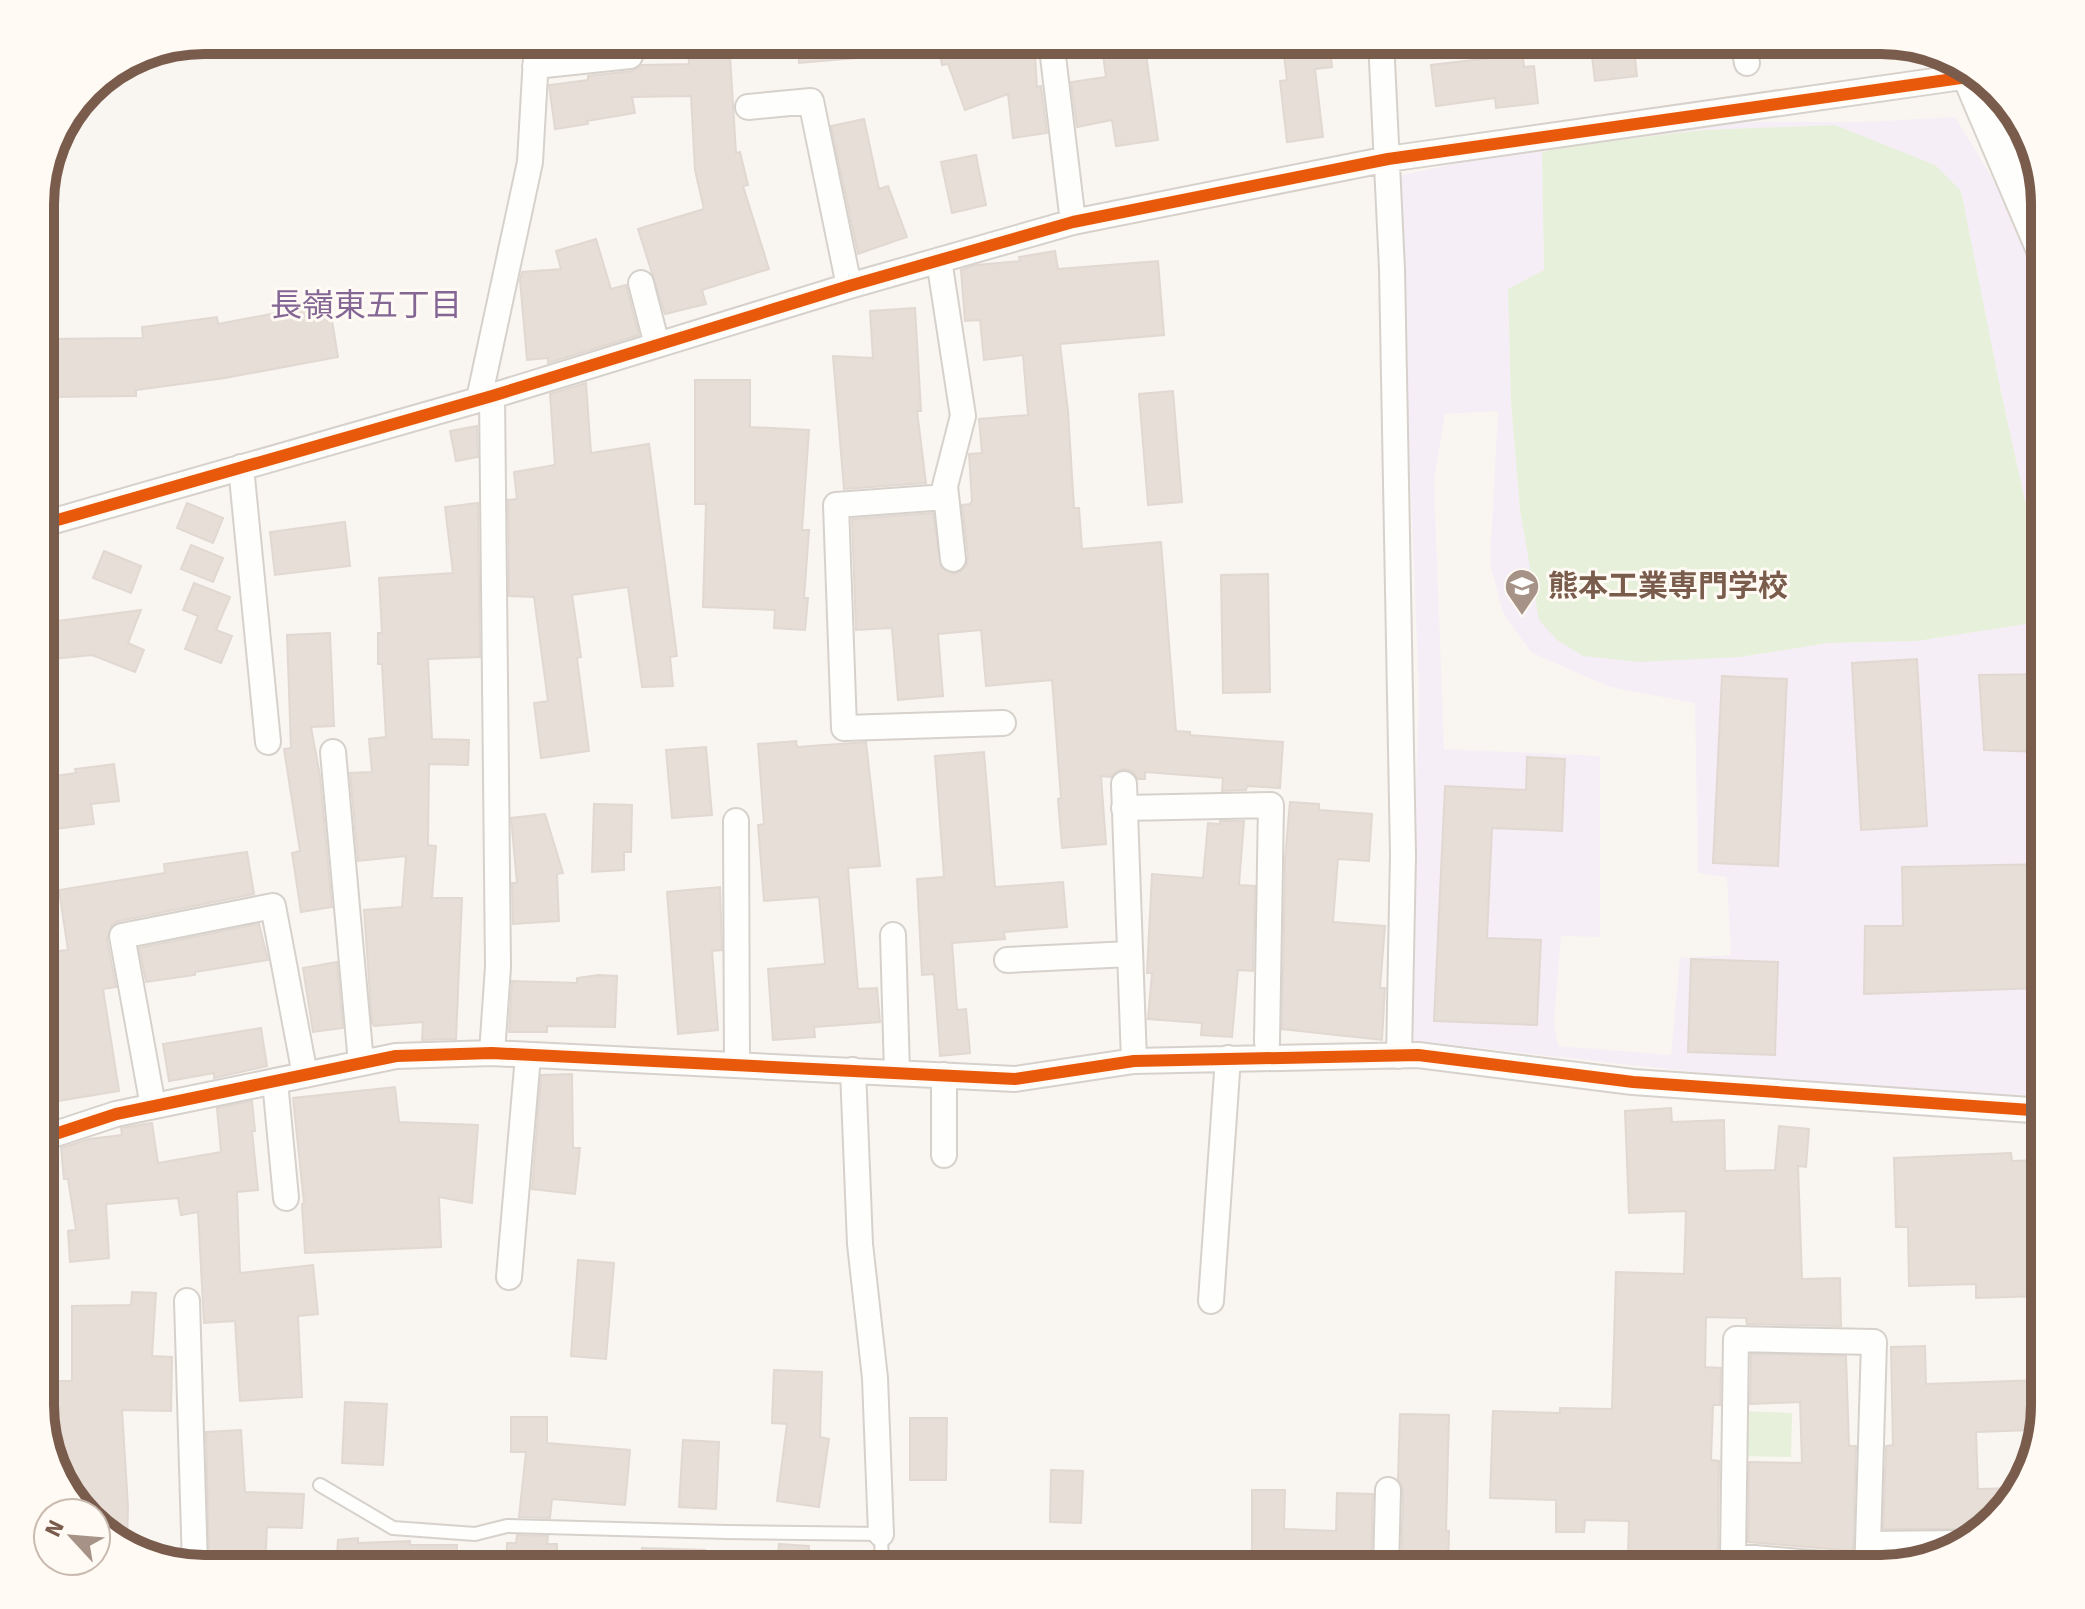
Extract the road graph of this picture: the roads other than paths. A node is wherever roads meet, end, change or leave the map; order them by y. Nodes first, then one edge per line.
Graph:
1 (536, 54) edge
2 (1053, 54) edge
3 (1382, 54) edge
4 (630, 56) dead end
5 (535, 66) junction
6 (1958, 75) edge
7 (1981, 93) edge
8 (748, 107) dead end
9 (1388, 159) junction
10 (2031, 217) edge
11 (1073, 222) junction
12 (939, 260) junction
13 (641, 283) dead end
14 (849, 286) junction
15 (657, 345) junction
16 (485, 398) junction
17 (241, 467) junction
18 (946, 497) junction
19 (54, 521) edge
20 (953, 559) dead end
21 (1003, 723) dead end
22 (268, 742) dead end
23 (333, 752) dead end
24 (736, 821) dead end
25 (893, 935) dead end
26 (1130, 954) junction
27 (1007, 960) dead end
28 (1267, 1042) dead end
29 (492, 1053) junction
30 (528, 1056) junction
31 (1399, 1056) junction
32 (1228, 1058) junction
33 (1134, 1061) junction
34 (361, 1063) junction
35 (737, 1065) junction
36 (853, 1070) junction
37 (897, 1072) junction
38 (305, 1075) junction
39 (944, 1075) junction
40 (275, 1081) junction
41 (153, 1106) junction
42 (2031, 1110) edge
43 (54, 1134) edge
44 (944, 1155) dead end
45 (286, 1198) dead end
46 (509, 1277) dead end
47 (187, 1301) dead end
48 (1211, 1301) dead end
49 (320, 1485) dead end
50 (1388, 1490) dead end
51 (881, 1534) junction
52 (1939, 1543) edge
53 (1868, 1544) junction
54 (195, 1555) edge
55 (882, 1555) edge
56 (1386, 1555) edge
57 (1733, 1555) edge
58 (1868, 1555) edge

1 - 5 street
2 - 11 street
3 - 9 street
4 - 5 street
5 - 16 street
6 - 9 street
7 - 10 street
8 - 14 street
9 - 11 street
9 - 31 street
11 - 12 street
12 - 14 street
12 - 18 street
13 - 15 street
14 - 15 street
15 - 16 street
16 - 17 street
16 - 29 street
17 - 19 street
17 - 22 street
18 - 20 street
18 - 21 street
23 - 34 street
24 - 35 street
25 - 37 street
26 - 27 street
26 - 28 street
26 - 33 street
29 - 30 street
29 - 34 street
30 - 35 street
30 - 46 street
31 - 32 street
31 - 42 street
32 - 33 street
32 - 48 street
33 - 39 street
34 - 38 street
35 - 36 street
36 - 37 street
36 - 51 street
37 - 39 street
38 - 40 street
38 - 41 street
39 - 44 street
40 - 41 street
40 - 45 street
41 - 43 street
47 - 54 street
49 - 51 lane
50 - 56 street
51 - 55 lane
52 - 53 street
53 - 57 street
53 - 58 street

